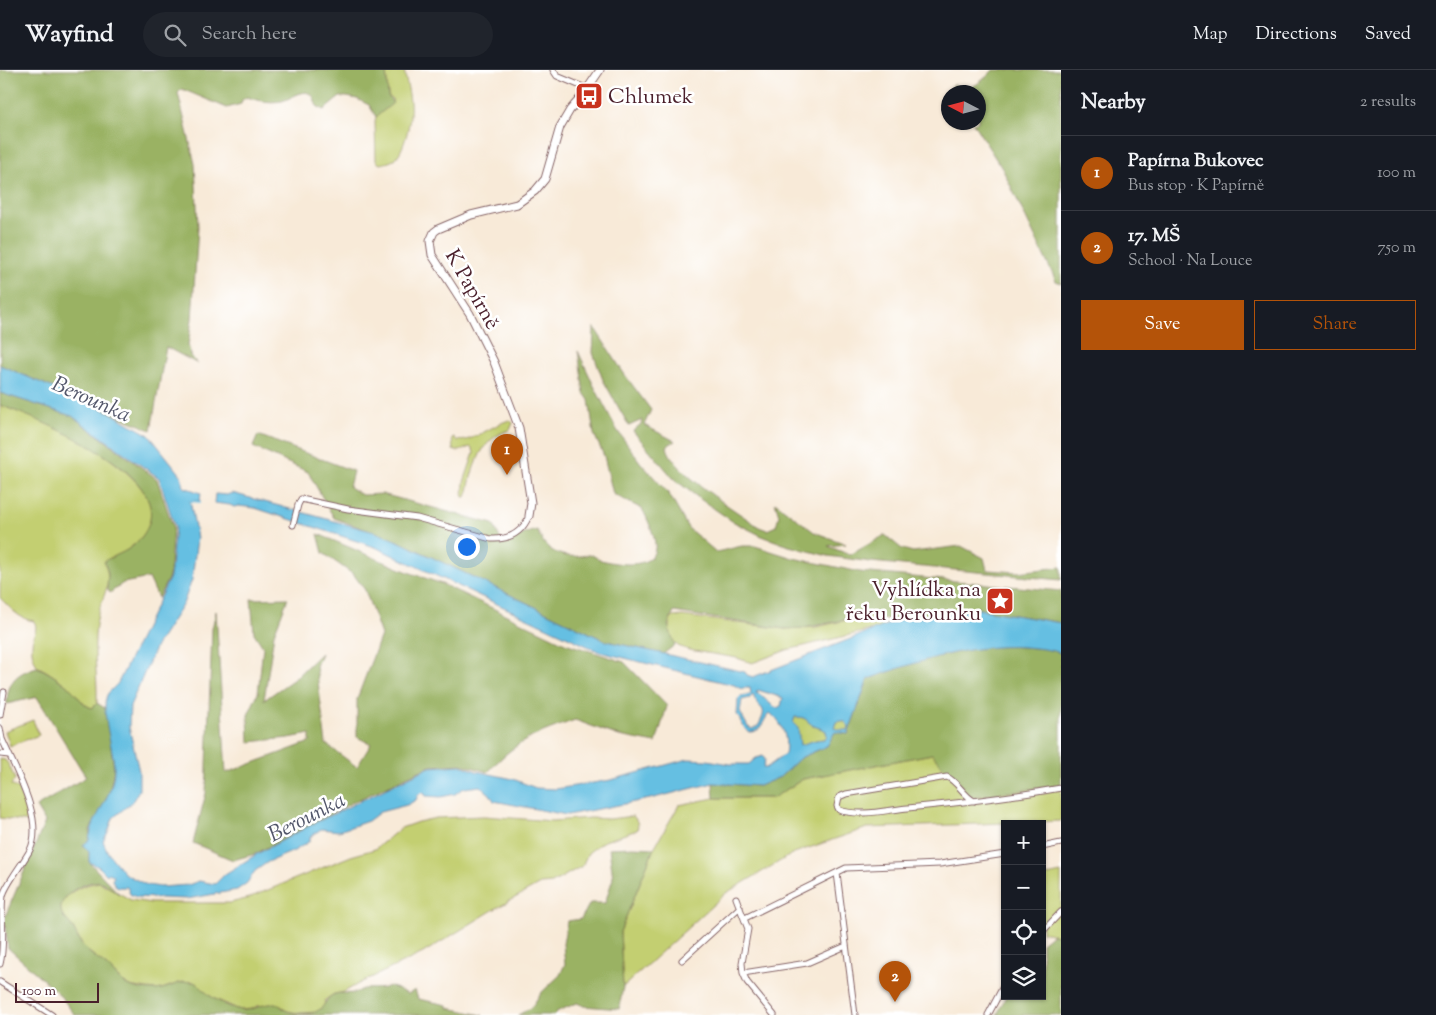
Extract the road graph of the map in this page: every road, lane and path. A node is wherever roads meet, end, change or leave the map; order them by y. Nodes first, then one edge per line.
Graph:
1 (553, 70) edge
2 (600, 70) edge
3 (588, 89) junction
4 (529, 516) joint
5 (293, 525) dead end
6 (4, 692) dead end
7 (0, 715) edge
8 (0, 728) edge
9 (0, 754) edge
10 (9, 755) junction
11 (1061, 788) edge
12 (974, 801) junction
13 (1061, 844) edge
14 (1046, 846) edge
15 (1001, 855) edge
16 (837, 873) junction
17 (736, 898) dead end
18 (740, 907) junction
19 (1061, 912) edge
20 (745, 918) junction
21 (1046, 928) edge
22 (846, 946) junction
23 (682, 960) dead end
24 (0, 964) edge
25 (743, 973) junction
26 (0, 982) edge
27 (1001, 991) edge
28 (52, 1015) edge
29 (774, 1015) edge
30 (855, 1015) edge
31 (988, 1015) edge

1 - 3 street
2 - 3 street, K Papírně
3 - 4 street, K Papírně
4 - 5 street
6 - 7 street
8 - 10 street
9 - 10 street
10 - 24 street
11 - 12 street
12 - 12 street
13 - 14 street
15 - 16 street
16 - 20 street
16 - 22 street
17 - 18 street
18 - 20 street
18 - 23 street
19 - 21 street
20 - 25 street
22 - 25 street
22 - 30 street
25 - 29 street
26 - 28 street
27 - 31 street

